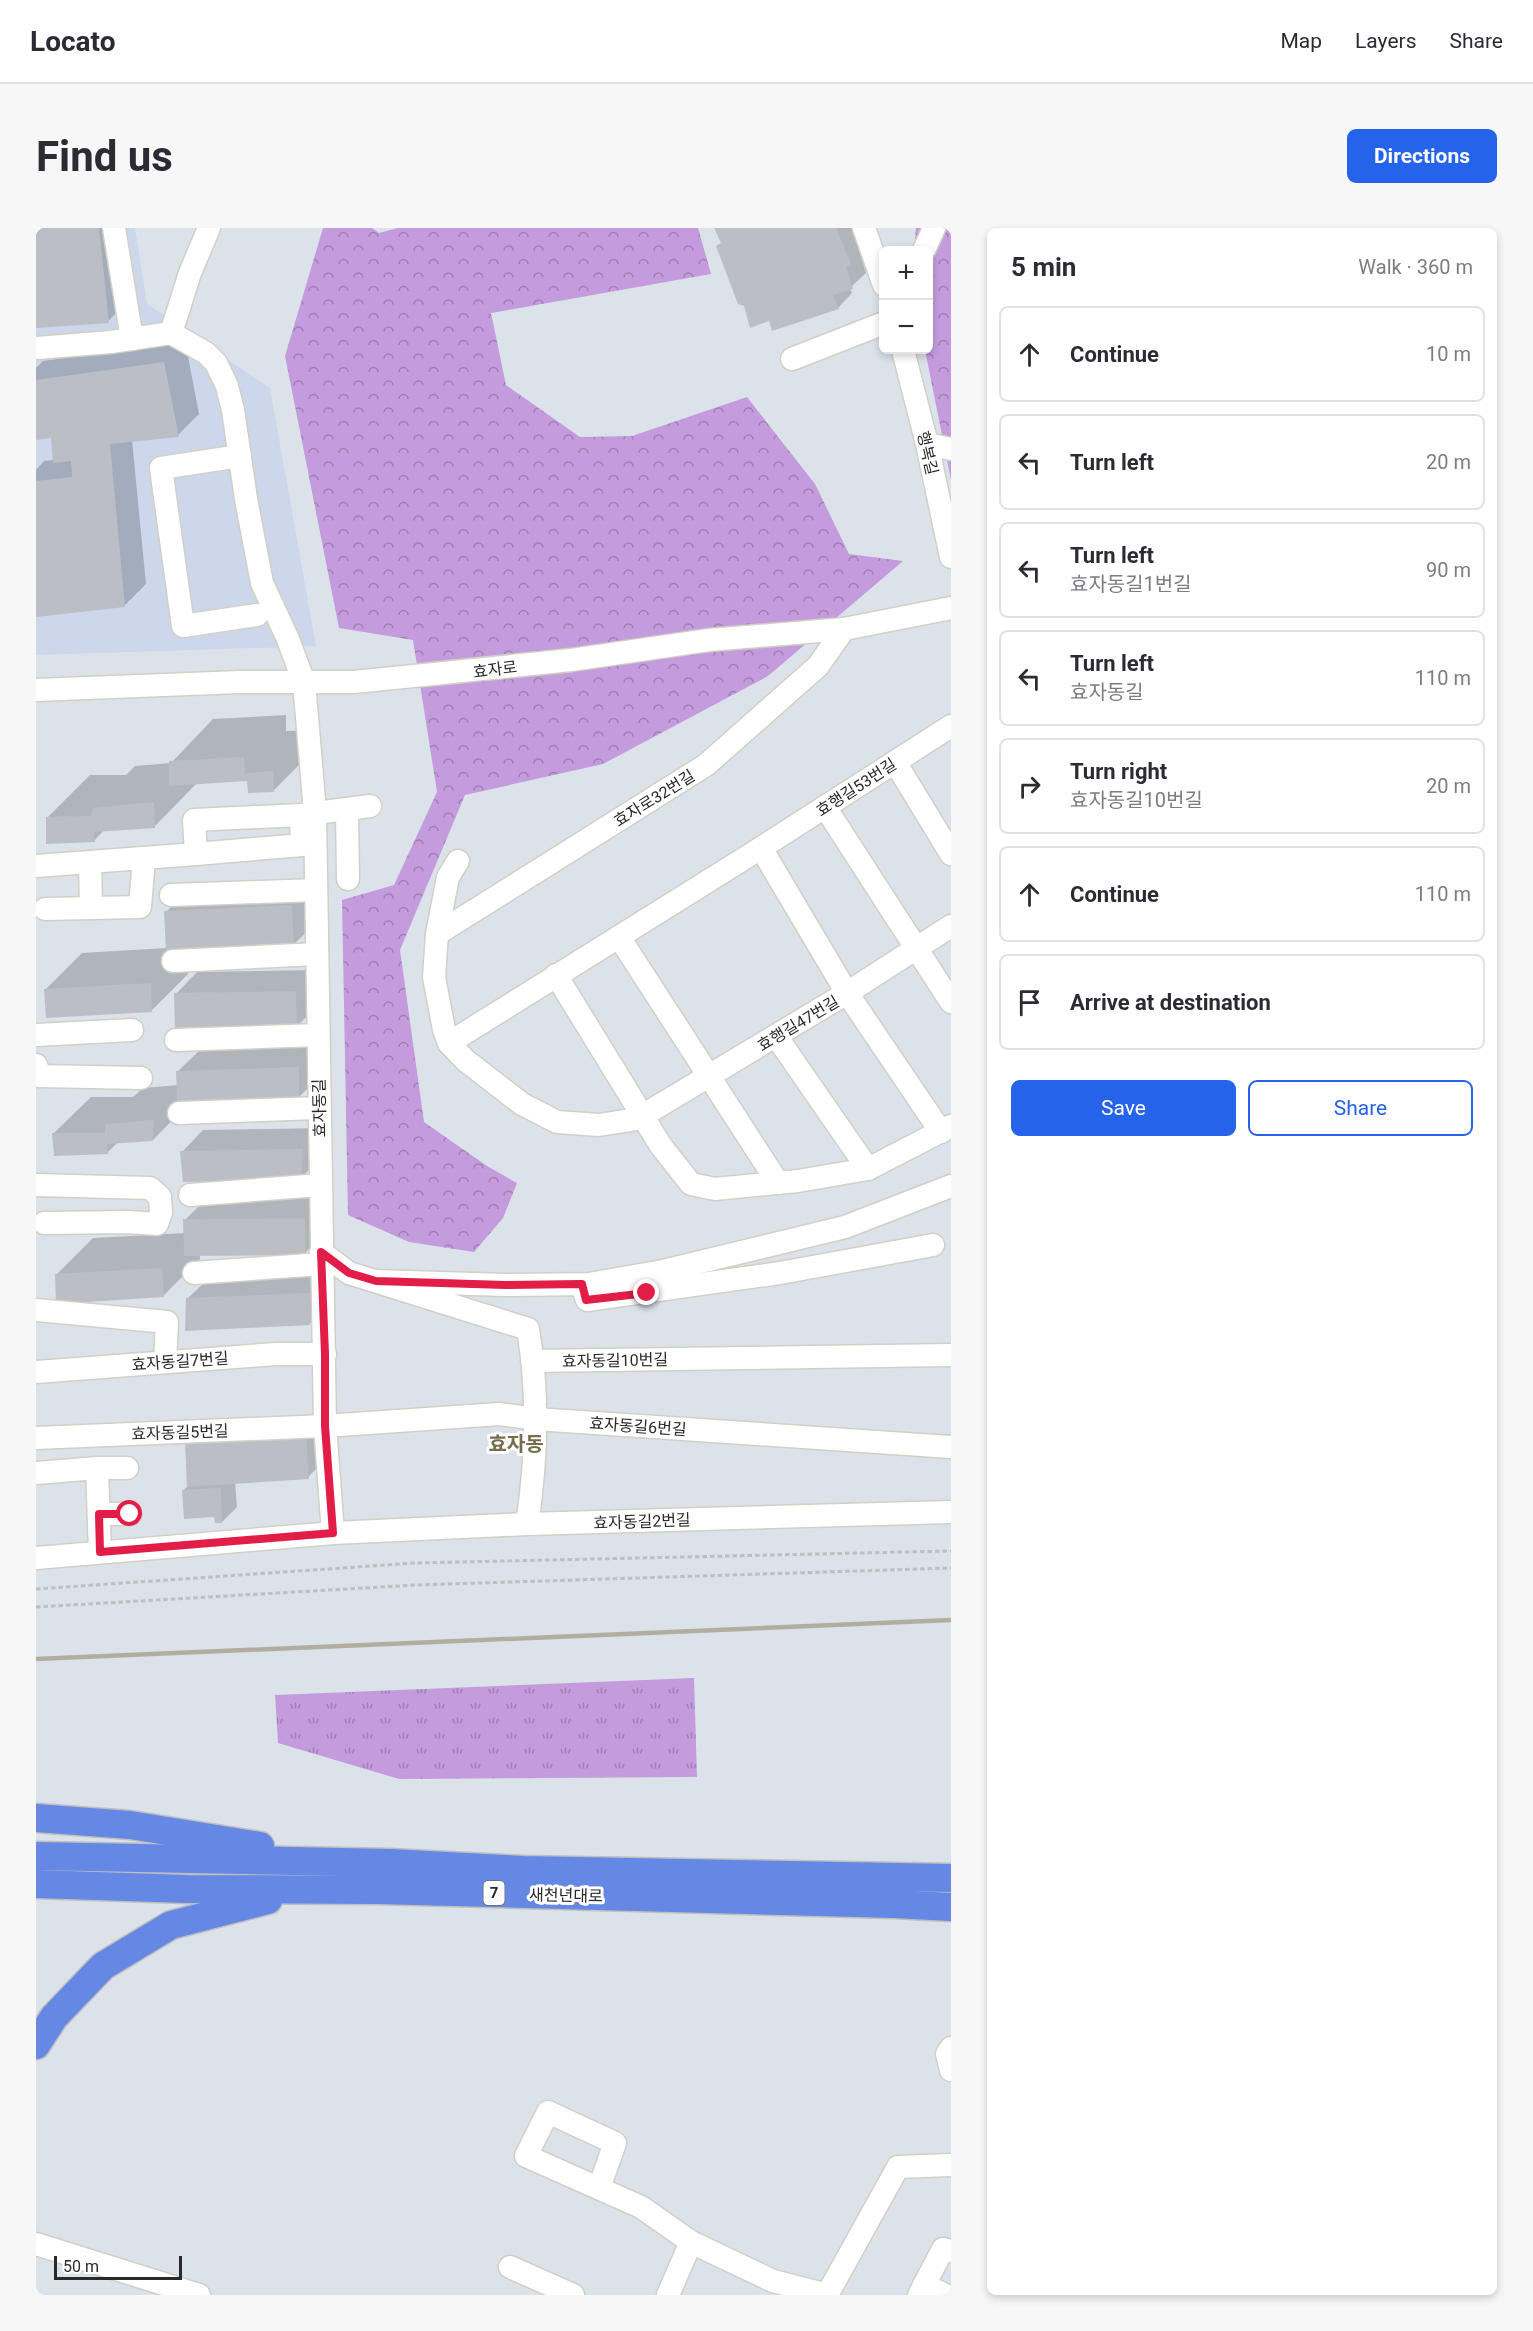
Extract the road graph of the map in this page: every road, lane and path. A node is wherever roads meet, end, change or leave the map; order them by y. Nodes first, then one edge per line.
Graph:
1 (114, 228) edge
2 (209, 228) edge
3 (864, 228) edge
4 (934, 228) edge
5 (926, 246) edge
6 (879, 271) edge
7 (879, 325) edge
8 (171, 333) junction
9 (132, 339) junction
10 (36, 348) edge
11 (904, 354) edge
12 (792, 358) dead end
13 (927, 444) junction
14 (951, 449) edge
15 (240, 456) junction
16 (951, 557) edge
17 (951, 608) edge
18 (257, 615) dead end
19 (844, 629) junction
20 (304, 682) junction
21 (36, 690) edge
22 (951, 726) edge
23 (895, 762) junction
24 (370, 806) dead end
25 (825, 807) junction
26 (347, 809) junction
27 (308, 813) junction
28 (761, 848) junction
29 (196, 854) junction
30 (951, 854) edge
31 (144, 858) junction
32 (458, 861) dead end
33 (90, 862) junction
34 (36, 866) edge
35 (348, 879) dead end
36 (316, 890) junction
37 (171, 895) dead end
38 (91, 908) junction
39 (45, 909) dead end
40 (951, 926) edge
41 (437, 934) junction
42 (619, 937) junction
43 (916, 948) junction
44 (317, 954) junction
45 (173, 961) dead end
46 (556, 975) junction
47 (847, 993) junction
48 (951, 1002) edge
49 (132, 1030) dead end
50 (36, 1035) edge
51 (318, 1035) junction
52 (776, 1036) junction
53 (176, 1040) dead end
54 (449, 1043) junction
55 (36, 1065) edge
56 (141, 1077) dead end
57 (708, 1077) junction
58 (319, 1108) junction
59 (179, 1113) dead end
60 (643, 1116) junction
61 (946, 1129) edge
62 (868, 1169) junction
63 (778, 1183) junction
64 (36, 1185) edge
65 (320, 1185) junction
66 (80, 1186) junction
67 (951, 1186) edge
68 (190, 1196) dead end
69 (80, 1222) junction
70 (44, 1223) dead end
71 (933, 1245) dead end
72 (321, 1258) junction
73 (194, 1273) dead end
74 (376, 1281) junction
75 (582, 1284) junction
76 (36, 1310) edge
77 (325, 1354) junction
78 (951, 1355) edge
79 (533, 1361) junction
80 (165, 1362) junction
81 (36, 1372) edge
82 (536, 1419) junction
83 (325, 1426) junction
84 (36, 1438) edge
85 (951, 1448) edge
86 (97, 1468) junction
87 (127, 1468) dead end
88 (36, 1473) edge
89 (951, 1512) edge
90 (99, 1514) junction
91 (130, 1514) dead end
92 (527, 1524) junction
93 (333, 1533) junction
94 (951, 1551) edge
95 (100, 1552) junction
96 (36, 1558) edge
97 (951, 1568) edge
98 (36, 1589) edge
99 (36, 1607) edge
100 (36, 1818) edge
101 (36, 1856) edge
102 (951, 1862) edge
103 (362, 1863) junction
104 (915, 1876) junction
105 (951, 1878) edge
106 (36, 1884) edge
107 (378, 1890) junction
108 (951, 1907) edge
109 (36, 2045) edge
110 (951, 2048) edge
111 (951, 2070) edge
112 (951, 2165) edge
113 (599, 2188) dead end
114 (692, 2242) junction
115 (36, 2244) edge
116 (951, 2251) edge
117 (510, 2267) dead end
118 (921, 2290) edge
119 (199, 2295) edge
120 (573, 2295) edge
121 (668, 2295) edge
122 (828, 2295) edge
123 (945, 2295) edge

1 - 9 street
2 - 8 street
3 - 6 street
4 - 5 street
7 - 12 street
8 - 9 street
8 - 15 street, 효자동길
9 - 10 street
11 - 13 street, 행복길
13 - 14 street
13 - 16 street, 행복길
15 - 18 street
15 - 20 street, 효자동길
17 - 19 street, 효자로
19 - 20 street, 효자로
19 - 41 street, 효자로32번길
20 - 21 street, 효자로
20 - 27 street, 효자동길
22 - 23 street, 효행길53번길
23 - 25 street, 효행길53번길
23 - 30 street
24 - 26 street
25 - 28 street, 효행길53번길
25 - 43 street
26 - 27 street
26 - 35 street
27 - 29 street
27 - 29 street
27 - 36 street, 효자동길
28 - 42 street, 효행길53번길
28 - 47 street
29 - 31 street
31 - 33 street
31 - 38 street
32 - 41 street
33 - 34 street
33 - 38 street
36 - 37 street
36 - 44 street, 효자동길
38 - 39 street
40 - 43 street, 효행길47번길
41 - 54 street
42 - 46 street, 효행길53번길
42 - 57 street
43 - 47 street, 효행길47번길
43 - 48 street
44 - 45 street
44 - 51 street, 효자동길
46 - 54 street, 효행길53번길
46 - 60 street
47 - 52 street, 효행길47번길
47 - 61 street
49 - 50 street
51 - 53 street
51 - 58 street, 효자동길
52 - 57 street, 효행길47번길
52 - 62 street
54 - 60 street
55 - 56 street
57 - 60 street, 효행길47번길
57 - 63 street
58 - 59 street
58 - 65 street, 효자동길
60 - 63 street
61 - 62 street
62 - 63 street
64 - 66 street
65 - 68 street
65 - 72 street, 효자동길
66 - 69 street
66 - 69 street
67 - 75 street
69 - 70 street
71 - 75 street
72 - 73 street
72 - 74 street
72 - 77 street, 효자동길
74 - 75 street
74 - 79 street
76 - 80 street
77 - 80 street, 효자동길7번길
77 - 83 street, 효자동길
78 - 79 street, 효자동길10번길
79 - 82 street
80 - 81 street, 효자동길7번길
82 - 83 street, 효자동길6번길
82 - 85 street, 효자동길6번길
82 - 92 street
83 - 84 street, 효자동길5번길
83 - 93 street, 효자동길
86 - 87 street
86 - 88 street
86 - 90 street
89 - 92 street, 효자동길2번길
90 - 91 street
90 - 95 street
92 - 93 street, 효자동길2번길
93 - 95 street, 효자동길2번길
94 - 98 path
95 - 96 street, 효자동길2번길
97 - 99 path
100 - 103 main road
101 - 103 main road, 새천년대로 / 7
102 - 104 street
103 - 104 main road, 새천년대로 / 7
104 - 105 main road, 새천년대로 / 7
106 - 107 main road, 새천년대로 / 7
107 - 108 main road, 새천년대로 / 7
107 - 109 main road
110 - 111 street
112 - 122 street
113 - 114 street
114 - 121 street
114 - 122 street
115 - 119 street
116 - 118 street
117 - 120 street
118 - 123 street

